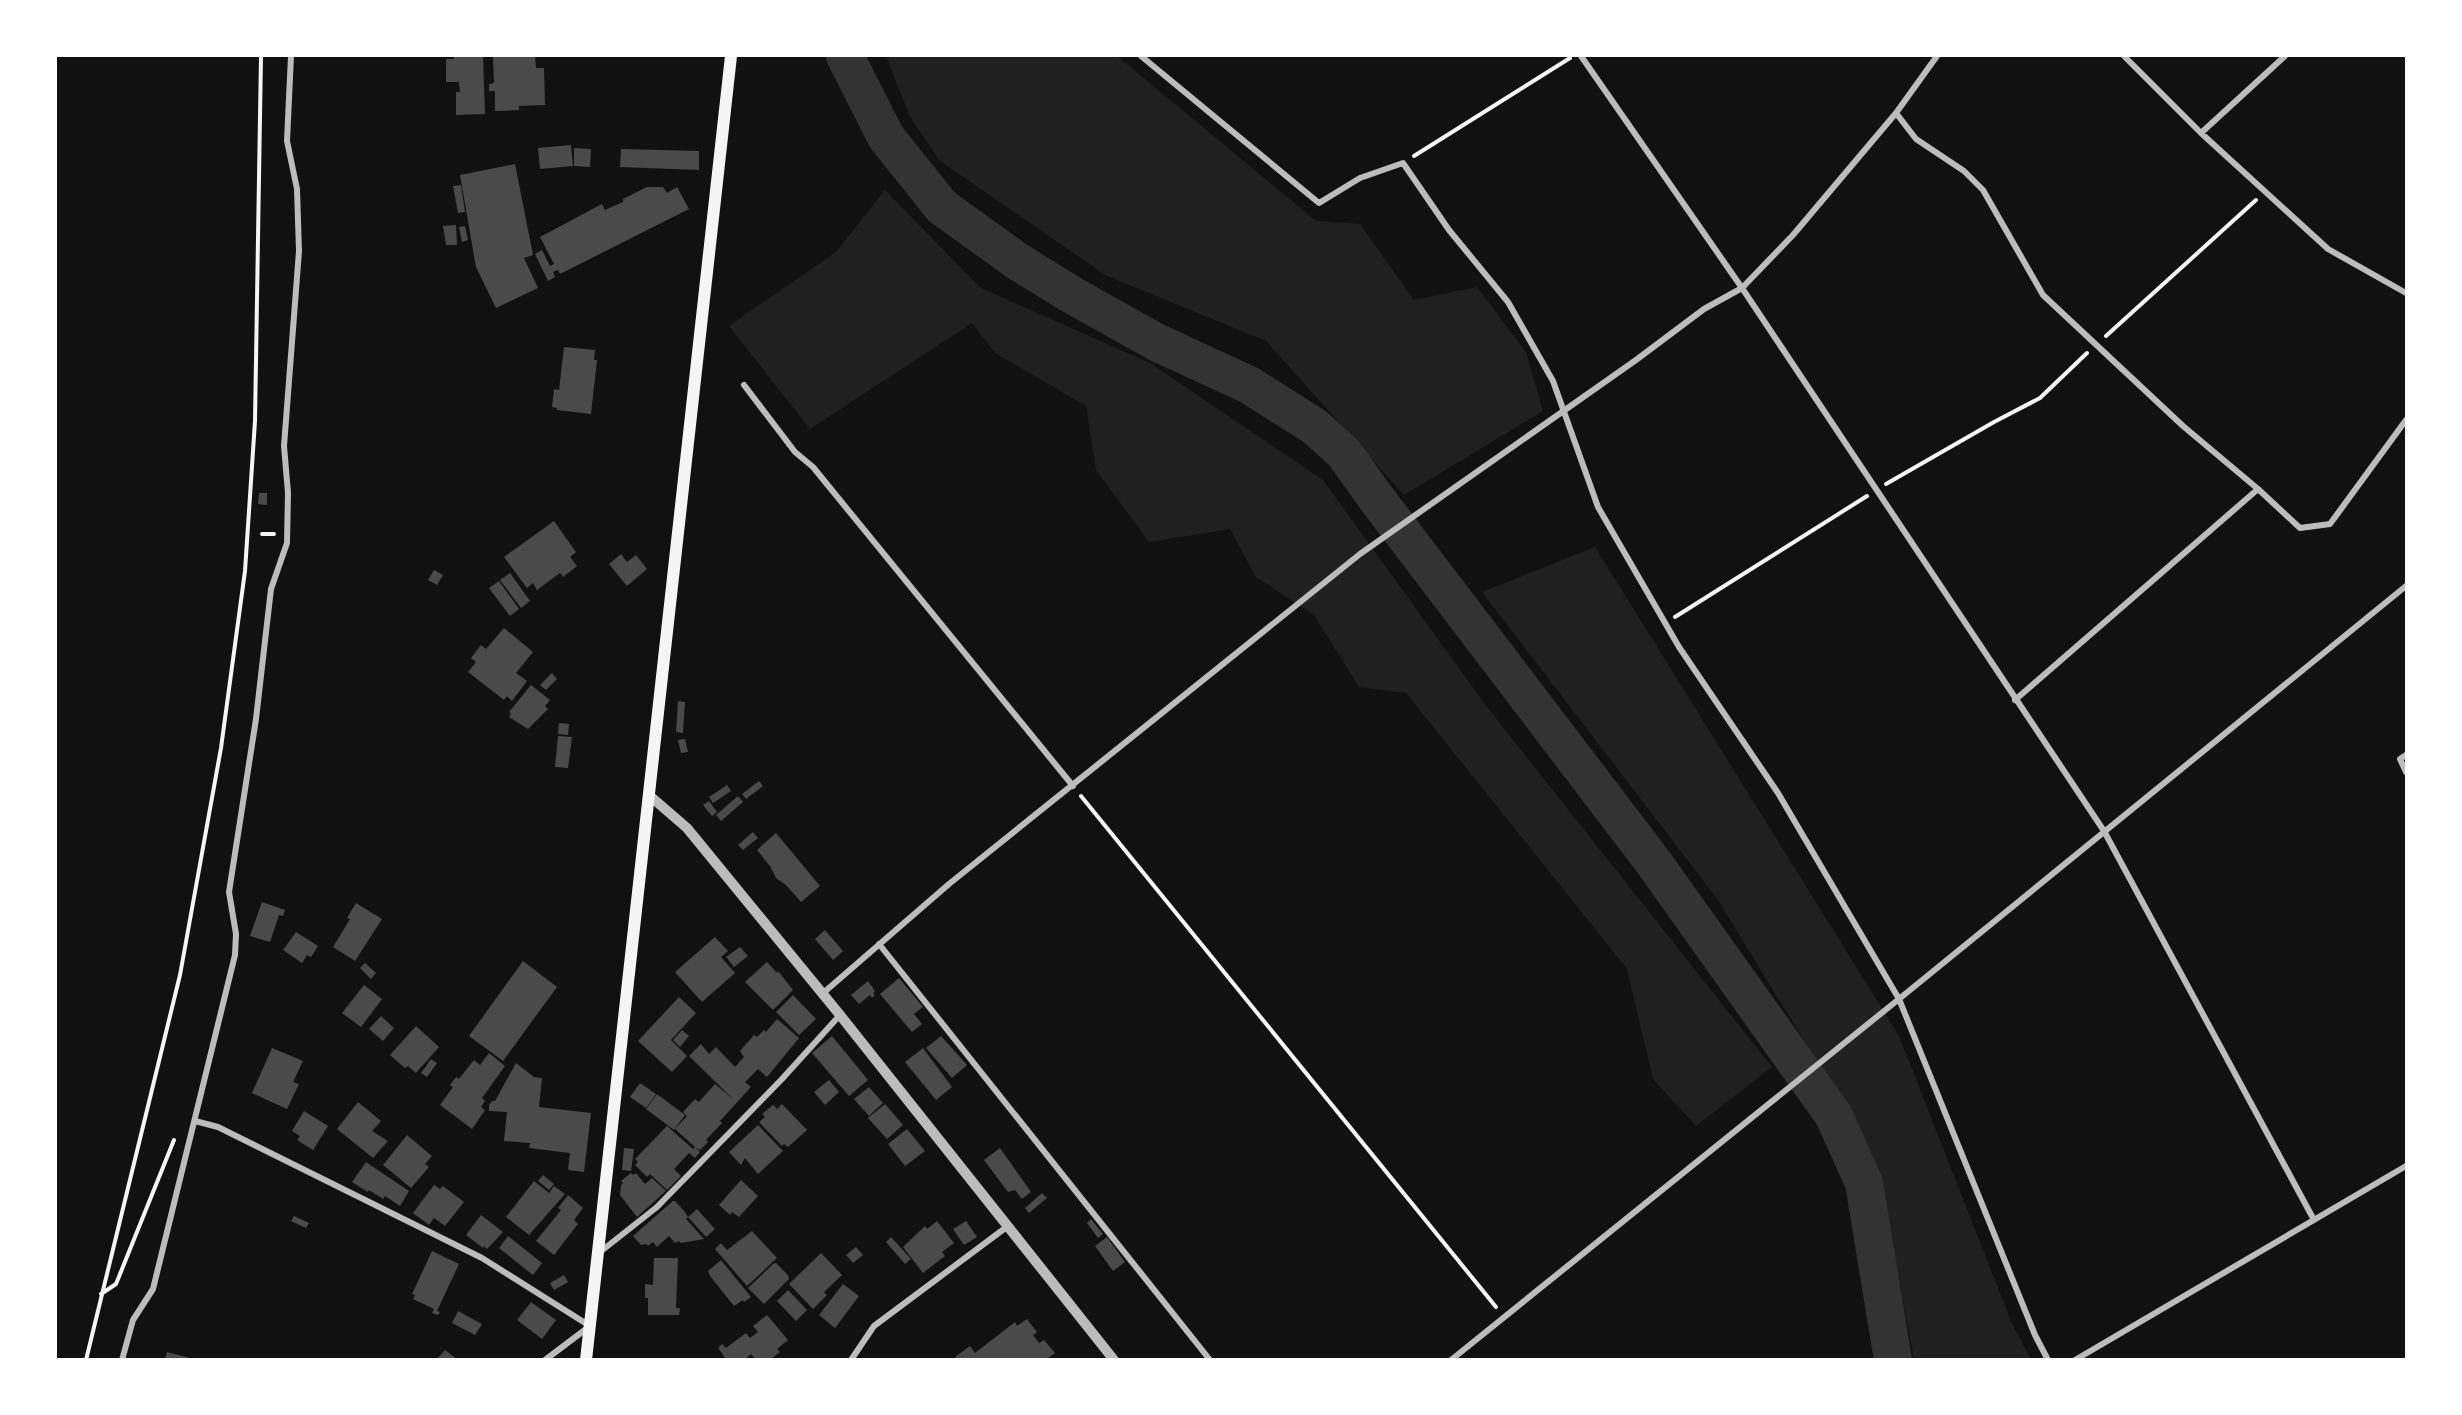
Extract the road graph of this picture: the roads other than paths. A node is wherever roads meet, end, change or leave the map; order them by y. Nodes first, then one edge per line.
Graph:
1 (291, 56) edge
2 (730, 56) edge
3 (1141, 56) edge
4 (1581, 56) edge
5 (1936, 56) edge
6 (2124, 56) edge
7 (2285, 56) edge
8 (1896, 113) junction
9 (2201, 133) junction
10 (1742, 288) junction
11 (2406, 293) edge
12 (744, 385) dead end
13 (1564, 410) junction
14 (2406, 420) edge
15 (2258, 489) junction
16 (2406, 586) edge
17 (2015, 700) junction
18 (2406, 755) edge
19 (2406, 772) edge
20 (1073, 786) junction
21 (650, 796) junction
22 (2103, 831) junction
23 (879, 944) junction
24 (822, 994) junction
25 (1899, 999) junction
26 (840, 1015) junction
27 (195, 1121) junction
28 (2406, 1166) edge
29 (2313, 1220) junction
30 (1008, 1225) junction
31 (599, 1252) junction
32 (590, 1326) junction
33 (122, 1359) edge
34 (545, 1359) edge
35 (586, 1359) edge
36 (851, 1359) edge
37 (1114, 1359) edge
38 (1210, 1359) edge
39 (1451, 1359) edge
40 (2048, 1359) edge
41 (2075, 1359) edge

1 - 27 street
2 - 21 main road
3 - 13 street
4 - 10 street
5 - 8 street
6 - 9 street
7 - 9 street
8 - 10 street
8 - 15 street
9 - 11 street
10 - 13 street
10 - 17 street
12 - 20 street
13 - 20 street
13 - 25 street
14 - 15 street
15 - 17 street
16 - 22 street
17 - 22 street
18 - 19 street
20 - 23 street
21 - 24 street
21 - 31 main road
22 - 25 street
22 - 29 street
23 - 24 street
23 - 38 street
24 - 26 street
25 - 39 street
25 - 40 street
26 - 30 street
26 - 31 street
27 - 32 street
27 - 33 street
28 - 29 street
29 - 41 street
30 - 36 street
30 - 37 street
31 - 32 main road
32 - 34 street
32 - 35 main road

